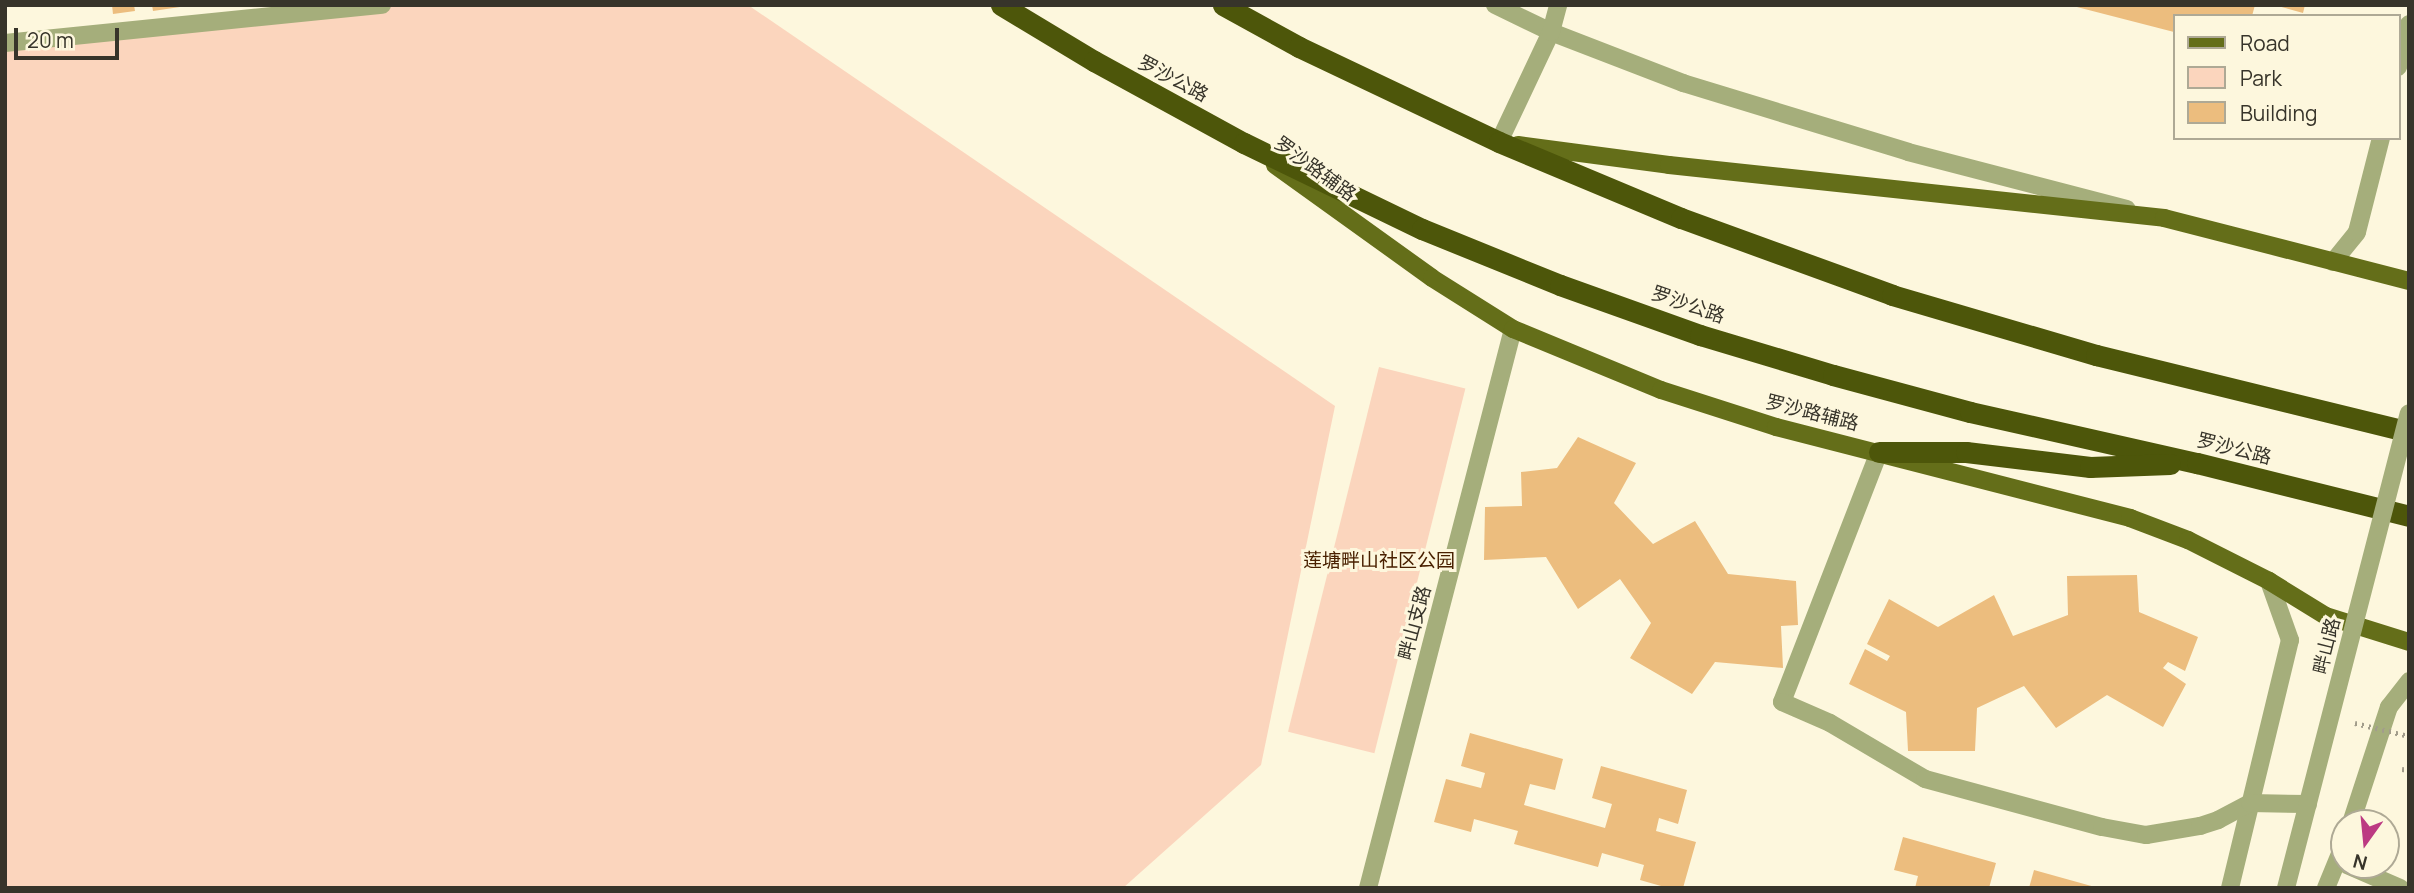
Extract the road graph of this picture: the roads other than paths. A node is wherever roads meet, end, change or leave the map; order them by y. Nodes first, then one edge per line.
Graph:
1 (382, 5) edge
2 (1001, 5) edge
3 (1223, 5) edge
4 (1495, 5) edge
5 (1558, 5) edge
6 (2409, 24) edge
7 (1551, 32) junction
8 (5, 43) edge
9 (2400, 60) edge
10 (2380, 140) edge
11 (1499, 142) junction
12 (1244, 143) junction
13 (2164, 218) junction
14 (2333, 262) junction
15 (2409, 281) edge
16 (1513, 329) junction
17 (2409, 414) edge
18 (2409, 432) edge
19 (1879, 452) junction
20 (2197, 463) junction
21 (2409, 516) edge
22 (2269, 581) junction
23 (2409, 642) edge
24 (2409, 681) edge
25 (2308, 804) junction
26 (2356, 809) edge
27 (2382, 879) edge
28 (1368, 888) edge
29 (2230, 888) edge
30 (2287, 888) edge
31 (2399, 888) edge

1 - 8 street
2 - 12 highway, 罗沙公路
3 - 11 highway
4 - 7 street
5 - 7 street
6 - 9 street
7 - 11 street
7 - 13 street
10 - 14 street
11 - 13 main road
11 - 18 highway
12 - 16 main road, 罗沙路辅路
12 - 20 highway, 罗沙公路
13 - 14 main road
14 - 15 main road
16 - 19 main road, 罗沙路辅路
16 - 28 street, 畔山支路
17 - 25 street, 畔山路, bridge
19 - 20 highway
19 - 22 main road, 罗沙路辅路
19 - 25 street, bridge
20 - 21 highway, 罗沙公路
22 - 23 main road, 罗沙路辅路
22 - 29 street, 畔山路
24 - 26 street
25 - 30 street, 畔山路, bridge
27 - 31 street

